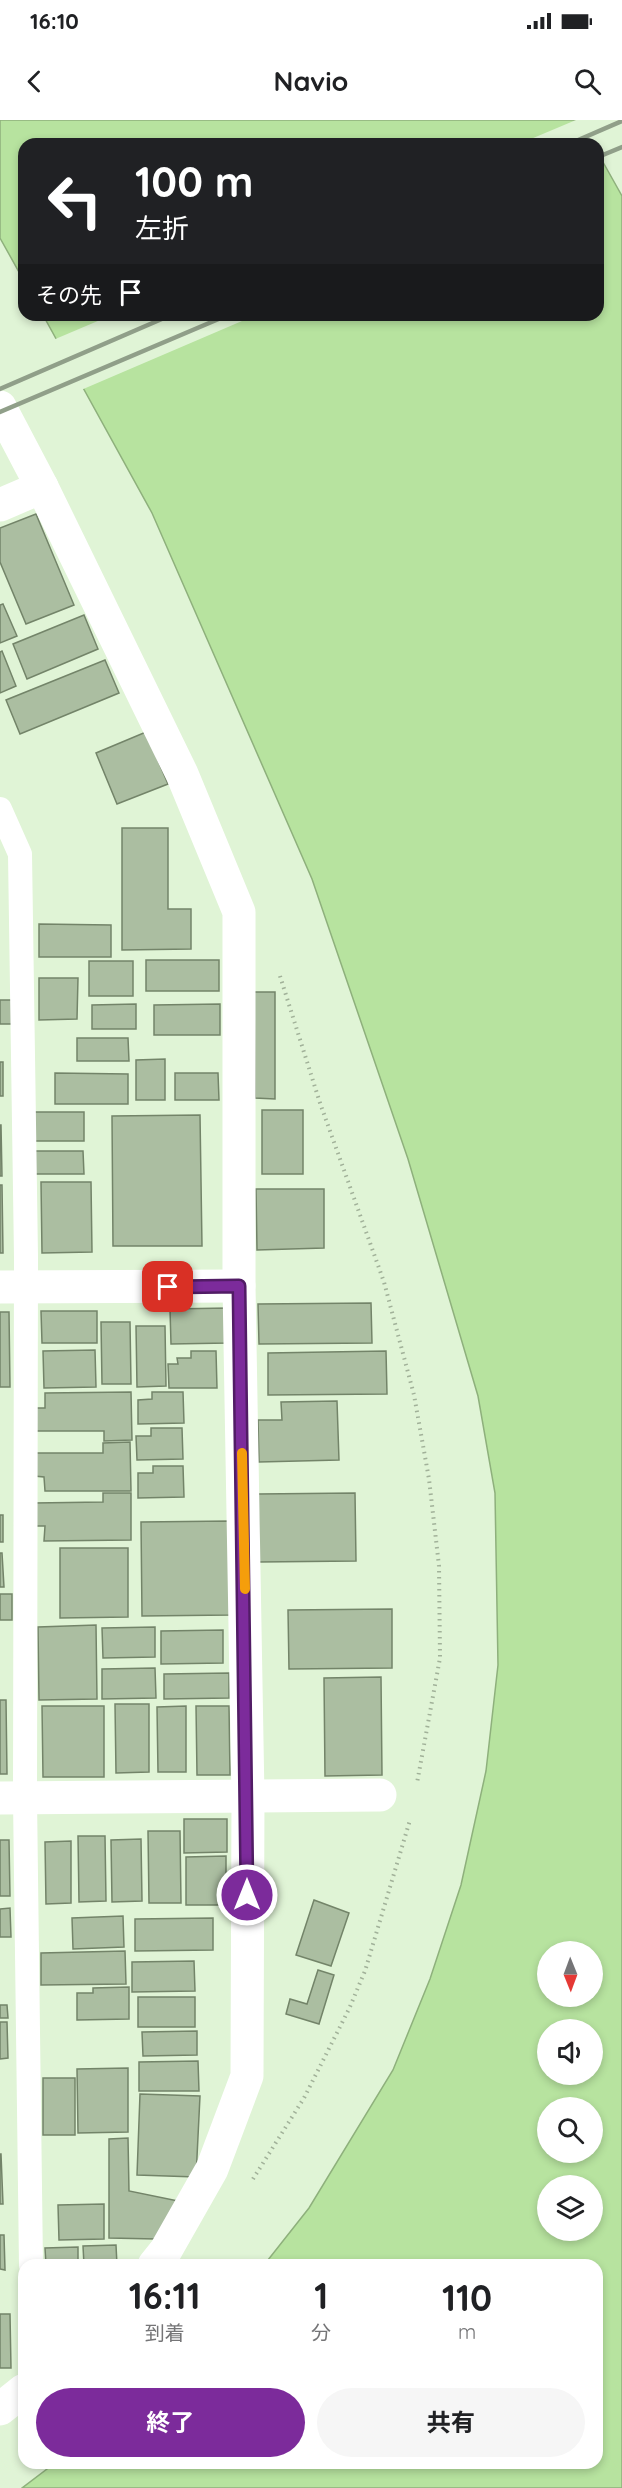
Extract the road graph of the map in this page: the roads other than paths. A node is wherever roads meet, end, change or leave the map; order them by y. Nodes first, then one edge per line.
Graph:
1 (0, 407) edge
2 (42, 487) junction
3 (0, 505) edge
4 (0, 809) edge
5 (239, 1286) junction
6 (13, 1287) edge
7 (380, 1796) dead end
8 (248, 1797) junction
9 (12, 1798) edge
10 (31, 2259) edge
11 (159, 2259) edge
12 (18, 2395) edge
13 (0, 2409) edge

1 - 2 street
2 - 3 street
2 - 5 street
4 - 6 lane
5 - 6 street
5 - 8 street
6 - 9 lane
7 - 8 street
8 - 9 street
8 - 11 street
9 - 10 lane
12 - 13 street

